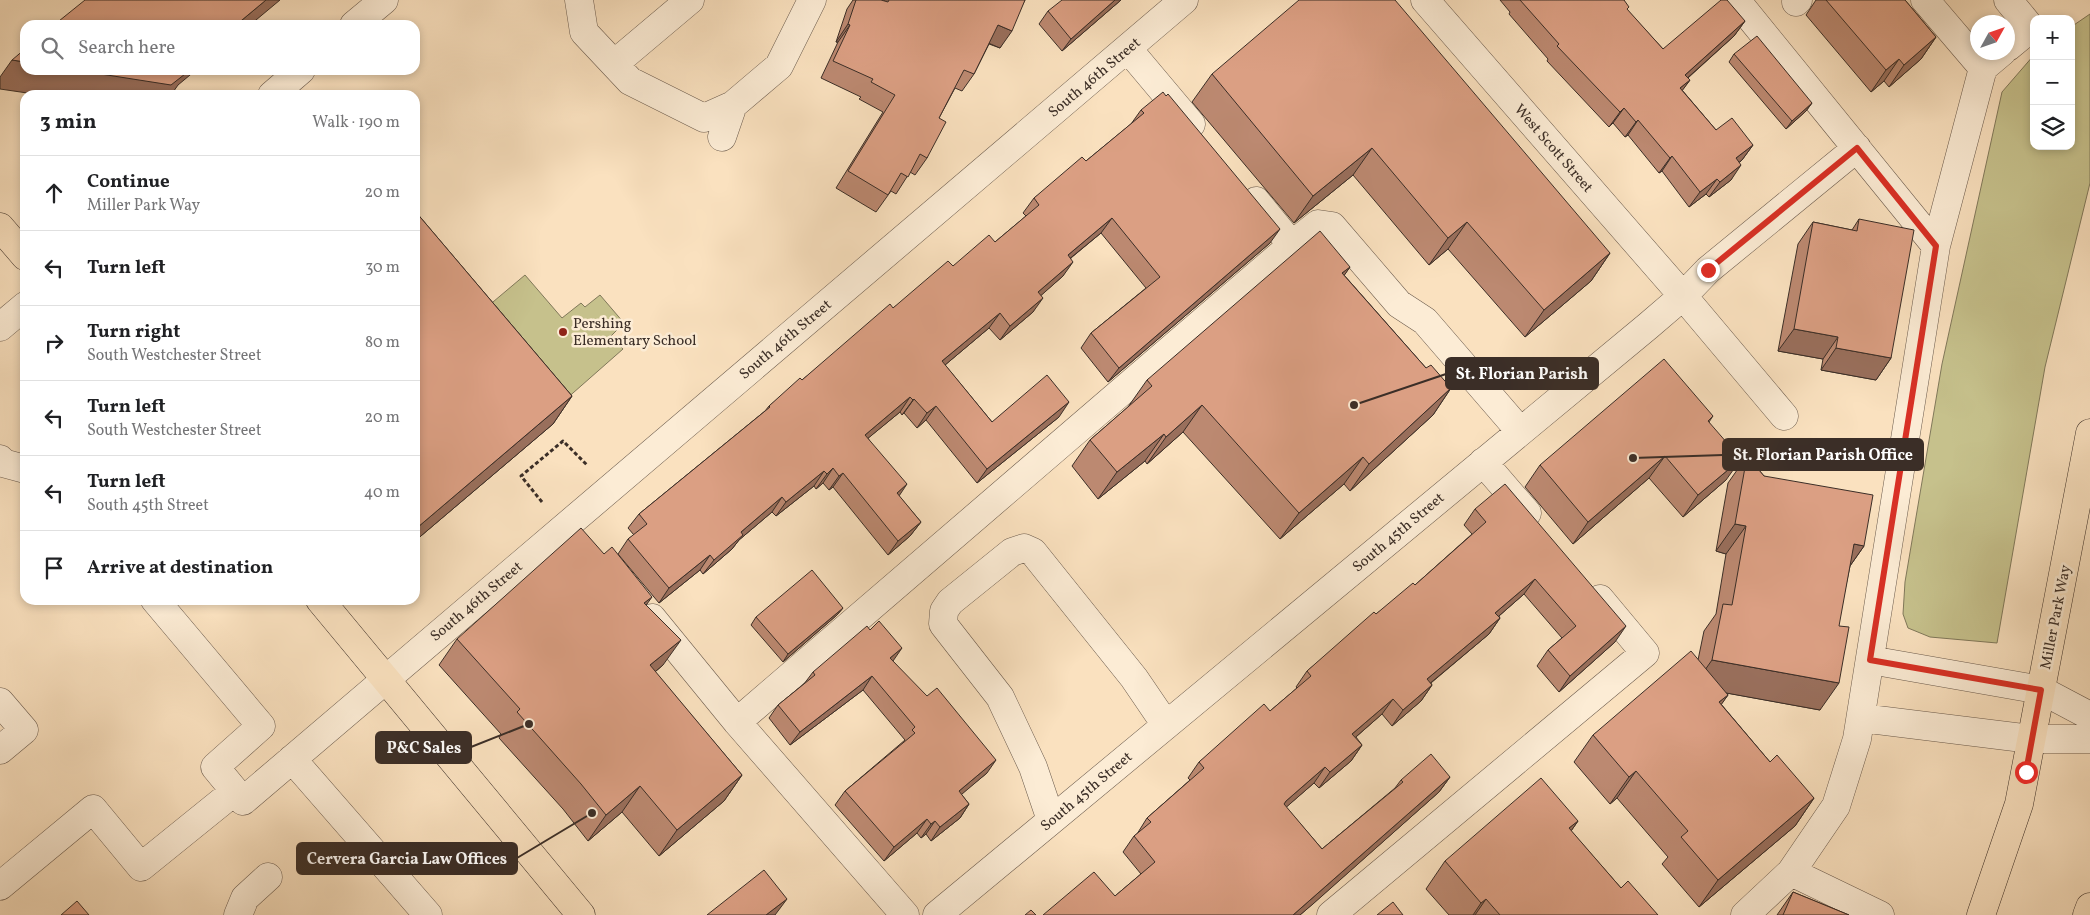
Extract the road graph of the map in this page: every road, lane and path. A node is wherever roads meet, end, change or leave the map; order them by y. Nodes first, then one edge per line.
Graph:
1 (384, 0) edge
2 (579, 0) edge
3 (690, 0) edge
4 (812, 0) edge
5 (1184, 0) edge
6 (1425, 0) edge
7 (1736, 0) edge
8 (1925, 0) edge
9 (2008, 0) edge
10 (360, 20) edge
11 (1970, 40) edge
12 (2015, 42) edge
13 (1128, 49) junction
14 (1992, 60) edge
15 (614, 64) junction
16 (295, 75) edge
17 (278, 90) edge
18 (1204, 140) edge
19 (1857, 148) junction
20 (1242, 185) edge
21 (0, 227) edge
22 (1292, 245) junction
23 (1936, 246) junction
24 (20, 250) edge
25 (1683, 296) junction
26 (20, 310) edge
27 (0, 327) edge
28 (1784, 416) dead end
29 (1520, 431) junction
30 (2090, 433) edge
31 (1483, 462) junction
32 (587, 465) dead end
33 (542, 502) dead end
34 (571, 521) junction
35 (1546, 535) edge
36 (588, 542) edge
37 (1583, 578) edge
38 (638, 602) edge
39 (159, 605) edge
40 (324, 605) edge
41 (1870, 660) junction
42 (386, 678) junction
43 (2041, 690) junction
44 (0, 702) edge
45 (2090, 716) edge
46 (1861, 718) junction
47 (737, 722) junction
48 (1166, 725) junction
49 (2031, 739) junction
50 (2090, 739) edge
51 (0, 750) edge
52 (292, 759) junction
53 (234, 790) junction
54 (1052, 820) junction
55 (1791, 872) junction
56 (268, 877) dead end
57 (0, 886) edge
58 (2090, 907) edge
59 (238, 915) edge
60 (428, 915) edge
61 (581, 915) edge
62 (905, 915) edge
63 (937, 915) edge
64 (1331, 915) edge
65 (1745, 915) edge
66 (1880, 915) edge
67 (1981, 915) edge
68 (2087, 915) edge

1 - 10 street
2 - 15 street
3 - 15 street
4 - 15 street
5 - 13 street, South 46th Street
6 - 25 street, West Scott Street
7 - 19 street
8 - 11 street
9 - 12 street
13 - 18 street
13 - 34 street, South 46th Street
14 - 23 street
16 - 17 street
19 - 23 street
19 - 25 street, South 45th Street
20 - 22 street
21 - 24 main road
22 - 29 street
22 - 47 street
23 - 41 street
25 - 28 street, West Scott Street
25 - 29 street, South 45th Street
26 - 27 street
29 - 31 street, South 45th Street
30 - 43 main road, Miller Park Way
31 - 35 street
31 - 48 street, South 45th Street
32 - 33 path
34 - 36 street
34 - 42 street, South 46th Street
37 - 64 street
38 - 47 street
39 - 53 street
40 - 42 main road
41 - 43 street
41 - 46 street
42 - 52 street, South 46th Street
42 - 61 main road
43 - 45 street
43 - 49 main road, Miller Park Way
44 - 51 street
46 - 49 street
46 - 55 street
47 - 62 street
48 - 54 street, South 45th Street
48 - 54 street
49 - 50 street
49 - 67 main road, Miller Park Way
52 - 53 street, South 46th Street
52 - 60 street
53 - 57 street
54 - 63 street, South 45th Street
55 - 65 street
55 - 66 street
56 - 59 street
58 - 68 main road

